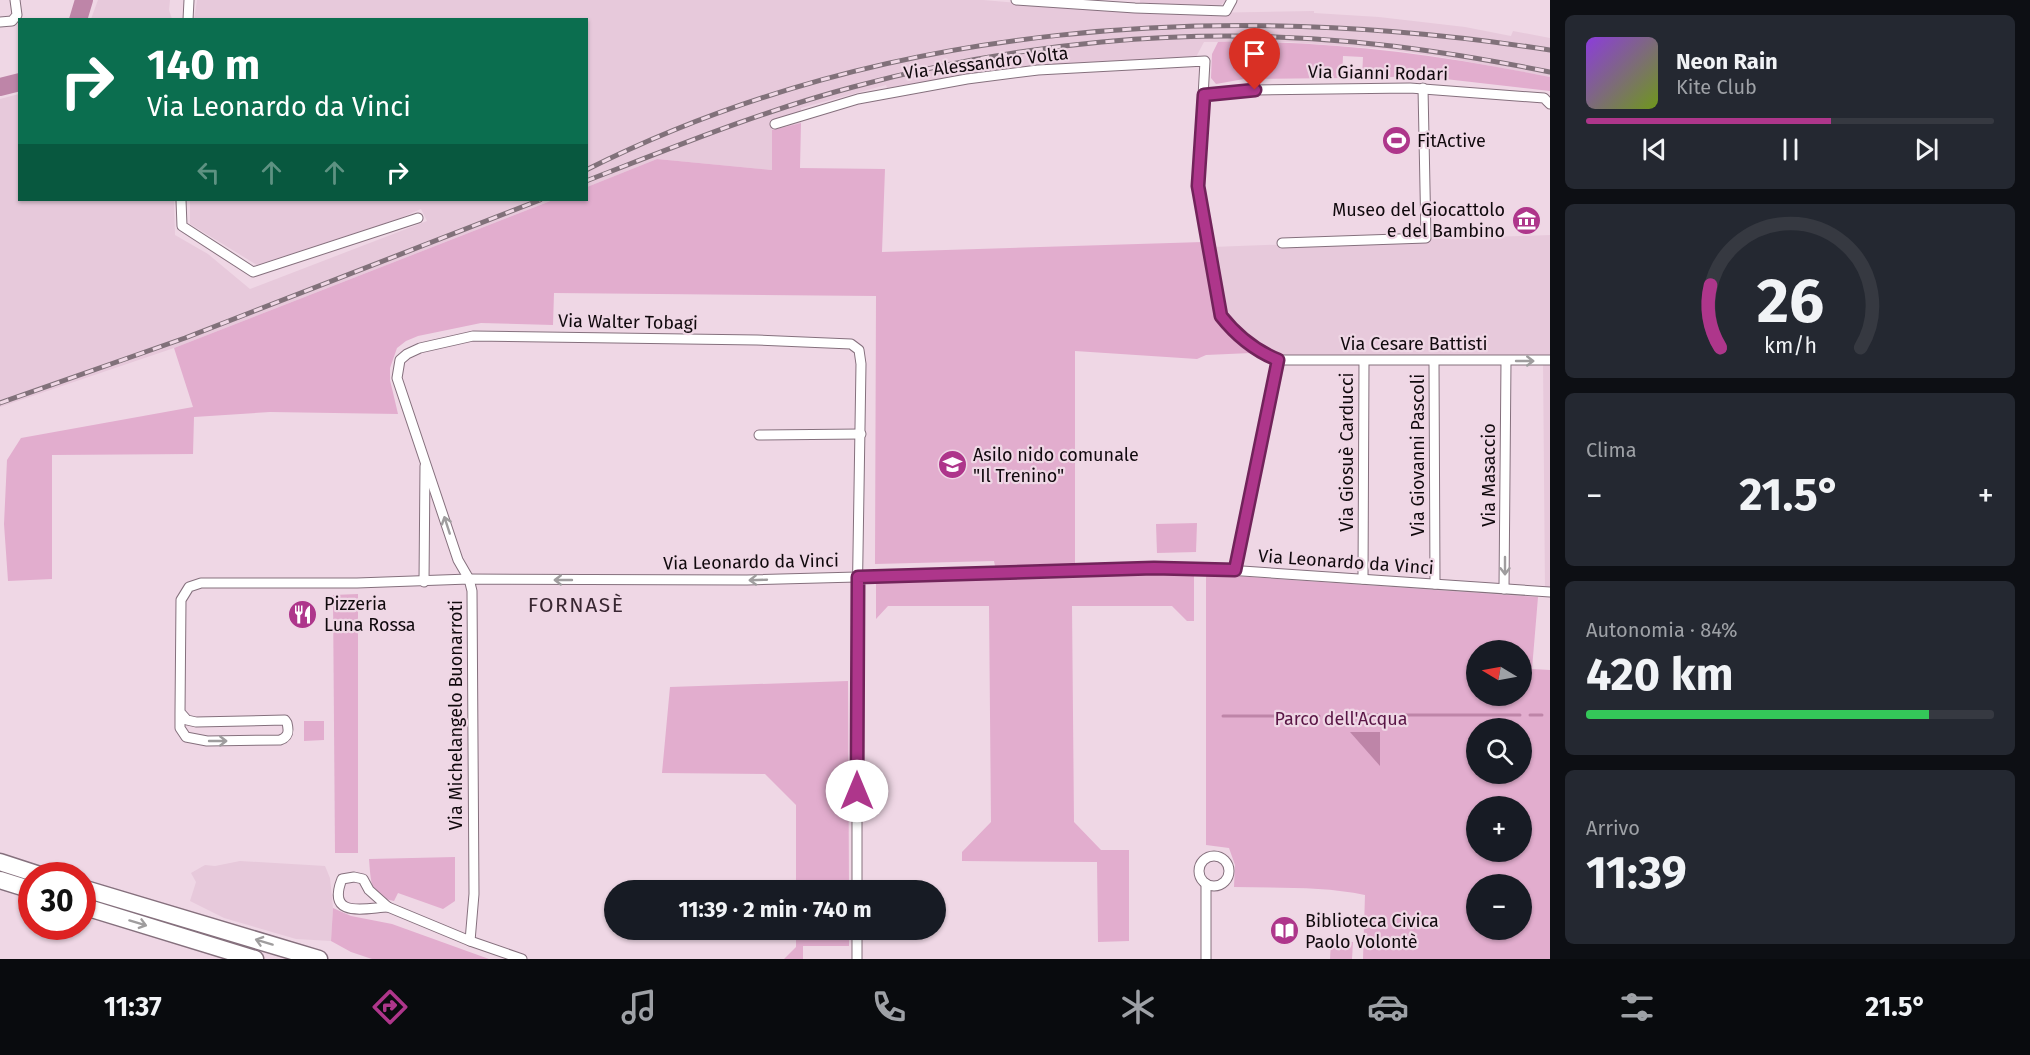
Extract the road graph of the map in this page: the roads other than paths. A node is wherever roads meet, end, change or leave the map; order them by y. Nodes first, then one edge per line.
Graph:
1 (15, 0) edge
2 (189, 0) edge
3 (1016, 0) edge
4 (1232, 0) edge
5 (188, 18) edge
6 (0, 22) edge
7 (1423, 88) junction
8 (1204, 95) junction
9 (1550, 104) edge
10 (775, 124) dead end
11 (181, 201) edge
12 (418, 218) dead end
13 (1282, 243) dead end
14 (400, 360) joint
15 (1278, 360) junction
16 (1550, 360) edge
17 (1364, 361) junction
18 (1434, 361) junction
19 (1506, 361) junction
20 (861, 434) junction
21 (759, 435) dead end
22 (426, 460) junction
23 (1235, 570) junction
24 (858, 577) junction
25 (469, 579) junction
26 (1363, 579) junction
27 (424, 582) junction
28 (1434, 584) junction
29 (1504, 589) junction
30 (1550, 592) edge
31 (180, 712) junction
32 (0, 860) edge
33 (18, 867) edge
34 (0, 880) edge
35 (857, 880) edge
36 (1206, 884) dead end
37 (18, 886) edge
38 (96, 892) edge
39 (388, 907) junction
40 (96, 910) edge
41 (857, 940) edge
42 (470, 941) junction
43 (255, 959) edge
44 (320, 959) edge
45 (522, 959) edge
46 (857, 959) edge
47 (1206, 959) edge

1 - 6 street
2 - 5 street
3 - 4 street
7 - 8 street, Via Gianni Rodari
7 - 9 street, Via Gianni Rodari
7 - 13 street
8 - 10 street, Via Alessandro Volta
8 - 15 street
11 - 12 street
14 - 20 street, Via Walter Tobagi
14 - 22 street, Via Michelangelo Buonarroti
15 - 17 street, Via Cesare Battisti
15 - 23 street
19 -> 16 street, Via Cesare Battisti
17 - 18 street, Via Cesare Battisti
17 - 26 street, Via Giosuè Carducci
18 - 19 street, Via Cesare Battisti
18 - 28 street, Via Giovanni Pascoli
19 -> 29 street, Via Masaccio
20 - 21 street
20 - 24 street
25 -> 22 street, Via Michelangelo Buonarroti
22 - 27 street, Via Michelangelo Buonarroti
23 - 24 street, Via Leonardo da Vinci
23 - 26 street, Via Leonardo da Vinci
24 -> 25 street, Via Leonardo da Vinci
24 - 35 street
25 - 27 street, Via Leonardo da Vinci
25 - 42 street, Via Michelangelo Buonarroti
26 - 28 street, Via Leonardo da Vinci
27 - 31 street, Via Leonardo da Vinci
28 - 29 street, Via Leonardo da Vinci
29 - 30 street, Via Leonardo da Vinci
31 -> 31 street
32 - 33 highway
34 - 37 highway
36 - 47 street
44 -> 38 highway
39 - 39 street
39 - 42 street
40 -> 43 highway
41 - 46 street
42 - 45 street

